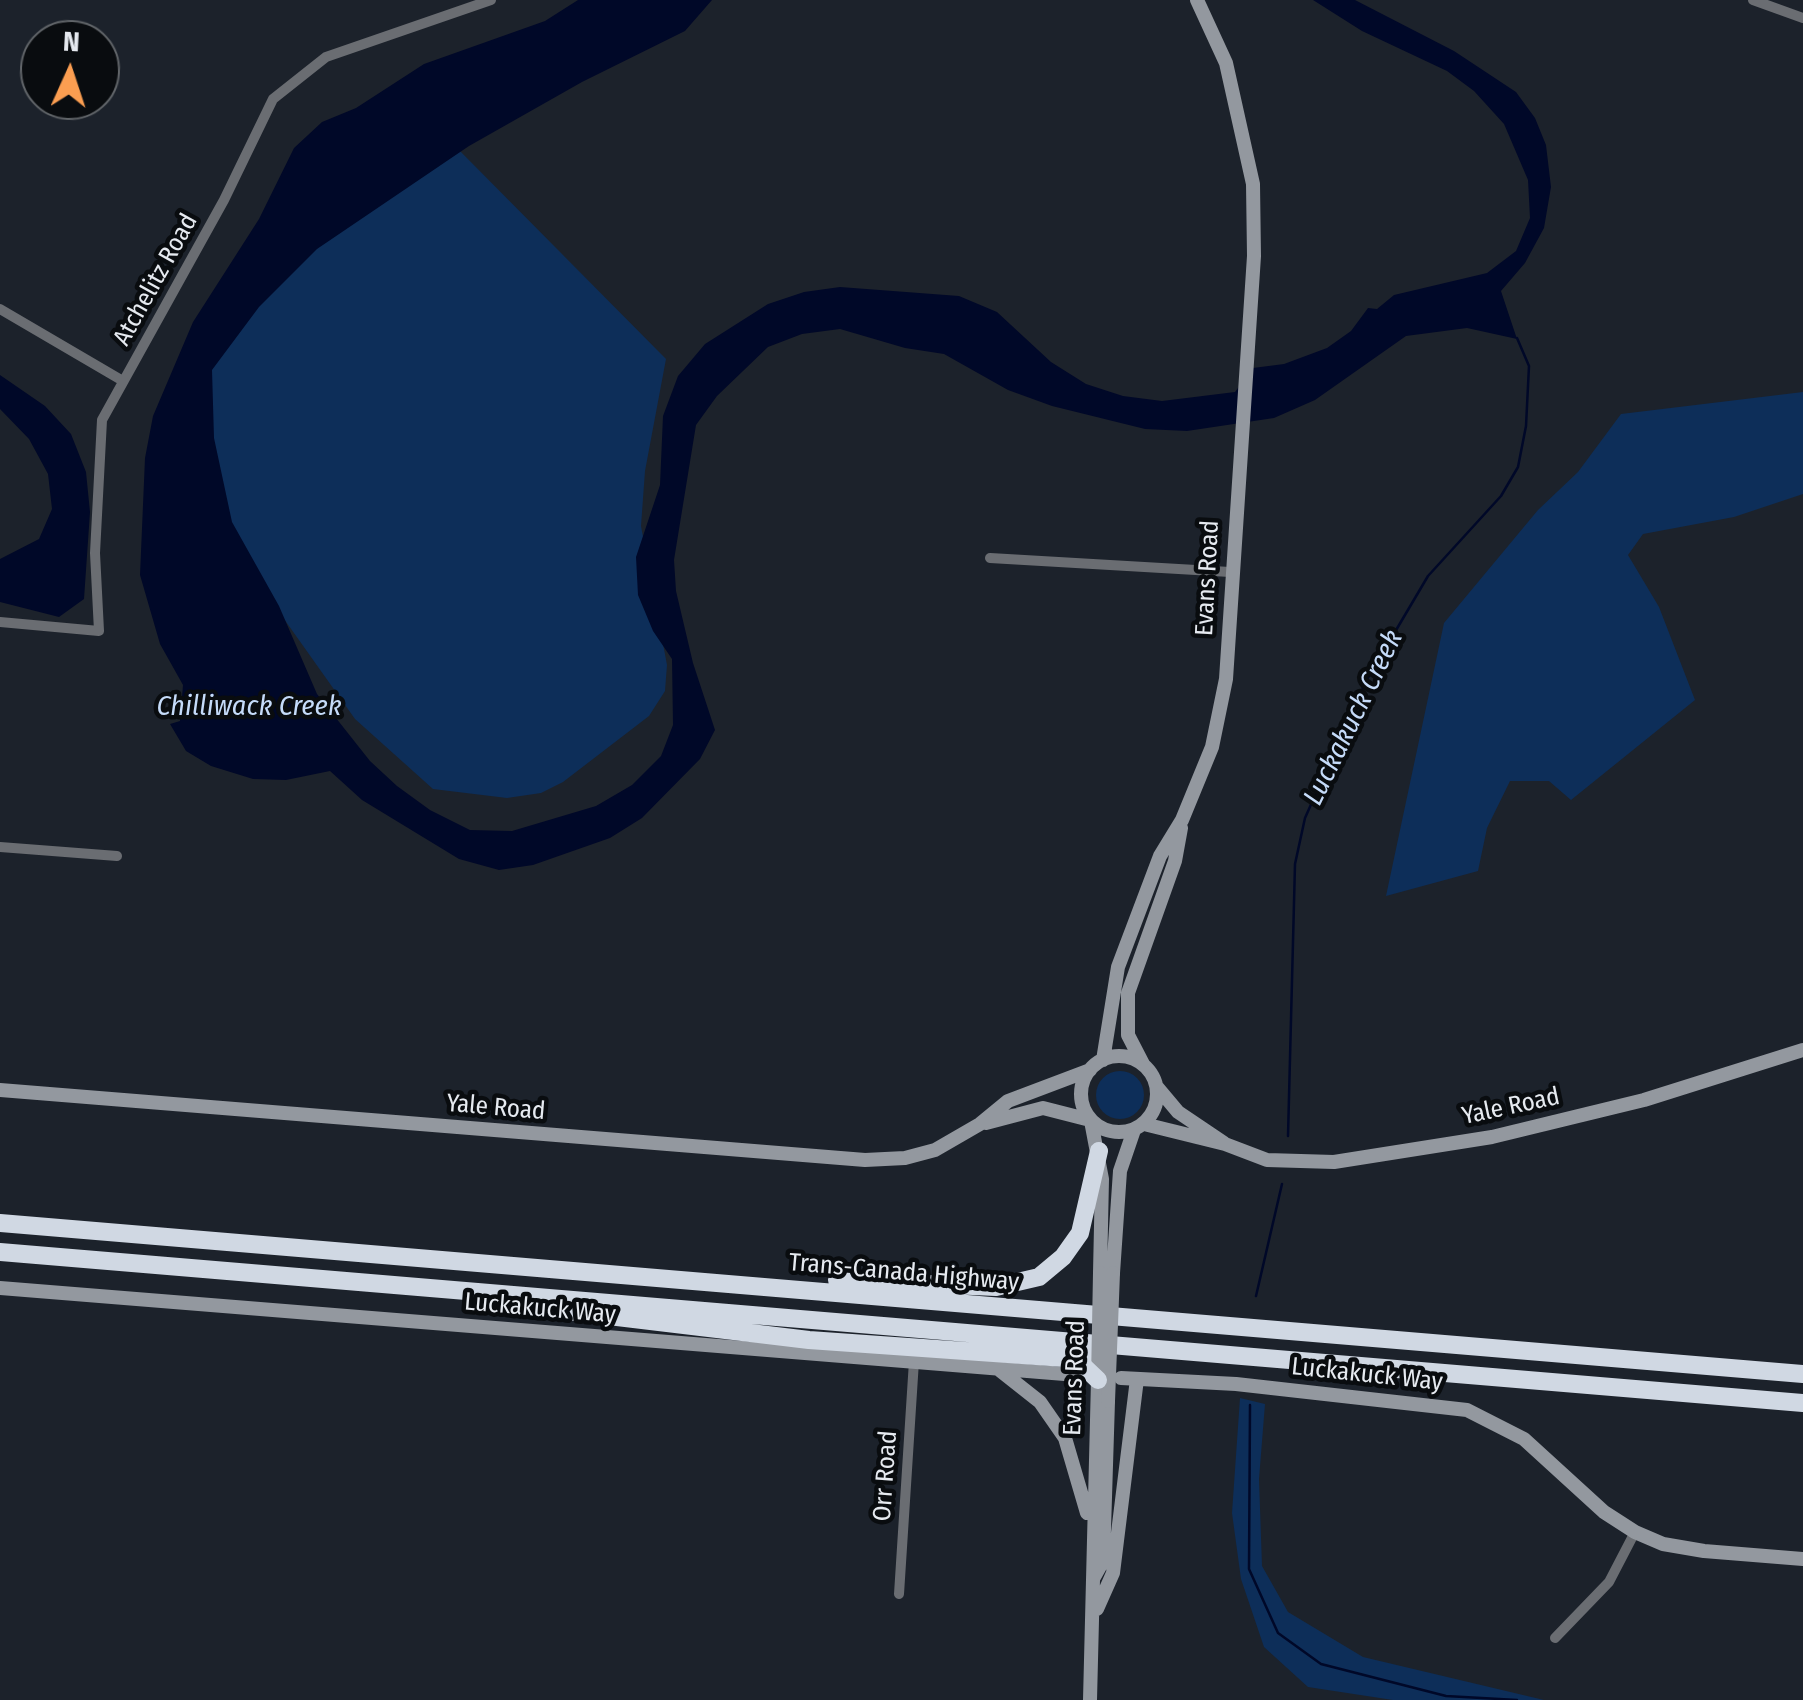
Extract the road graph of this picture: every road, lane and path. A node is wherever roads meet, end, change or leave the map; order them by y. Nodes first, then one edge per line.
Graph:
1 (491, 0) edge
2 (1197, 0) edge
3 (1753, 0) edge
4 (1803, 18) edge
5 (0, 309) edge
6 (123, 380) junction
7 (990, 558) dead end
8 (1230, 572) junction
9 (0, 622) edge
10 (1182, 820) junction
11 (0, 848) edge
12 (118, 856) dead end
13 (1803, 1050) edge
14 (1103, 1060) junction
15 (1143, 1064) junction
16 (1090, 1070) junction
17 (1156, 1087) junction
18 (0, 1090) edge
19 (1090, 1120) junction
20 (980, 1124) junction
21 (1139, 1127) junction
22 (1224, 1144) junction
23 (1099, 1151) junction
24 (0, 1223) edge
25 (0, 1252) edge
26 (1107, 1273) junction
27 (633, 1274) junction
28 (0, 1288) edge
29 (510, 1293) junction
30 (1104, 1360) junction
31 (914, 1362) junction
32 (996, 1368) junction
33 (1078, 1368) junction
34 (1046, 1372) junction
35 (1803, 1374) edge
36 (1121, 1378) dead end
37 (1137, 1379) junction
38 (1098, 1380) junction
39 (1103, 1401) junction
40 (1040, 1402) junction
41 (1803, 1403) edge
42 (1091, 1528) junction
43 (1636, 1532) junction
44 (1803, 1559) edge
45 (1094, 1577) junction
46 (899, 1594) dead end
47 (1092, 1619) junction
48 (1555, 1638) dead end
49 (1090, 1700) edge

1 - 6 street, Atchelitz Road
2 - 8 street, Evans Road
3 - 4 street
5 - 6 street
6 - 9 street, Atchelitz Road
7 - 8 street
8 - 10 street, Evans Road
10 - 14 street, Evans Road
10 - 15 street, Evans Road
11 - 12 street
13 - 22 street, Yale Road
14 - 15 street
14 - 16 street
15 - 17 street
16 - 19 street
16 - 20 street, Yale Road
17 - 21 street
17 - 22 street, Yale Road
18 - 20 street, Yale Road
19 - 20 street, Yale Road
19 - 21 street
19 - 23 street, Evans Road
21 - 22 street, Yale Road
21 - 26 street, Evans Road
23 - 26 street, Evans Road
23 - 27 highway
24 - 27 highway, Trans-Canada Highway
25 - 29 highway
26 - 30 street, Evans Road, bridge
27 - 35 highway, Trans-Canada Highway
28 - 31 street, Luckakuck Way
29 - 33 highway
29 - 41 highway
30 - 33 highway, bridge
30 - 38 street, Evans Road, bridge
30 - 39 street, Evans Road, bridge
31 - 32 street, Luckakuck Way
31 - 46 street, Orr Road
32 - 34 street, Luckakuck Way
32 - 40 street
33 - 34 street, Luckakuck Way
33 - 38 highway, bridge
34 - 40 street
36 - 37 street, Luckakuck Way
37 - 43 street, Luckakuck Way
37 - 47 street
38 - 39 street, Evans Road
39 - 42 street, Evans Road
39 - 45 street, Evans Road
40 - 42 street
42 - 45 street, Evans Road
43 - 44 street, Luckakuck Way
43 - 48 street
45 - 47 street, Evans Road
47 - 49 street, Evans Road

